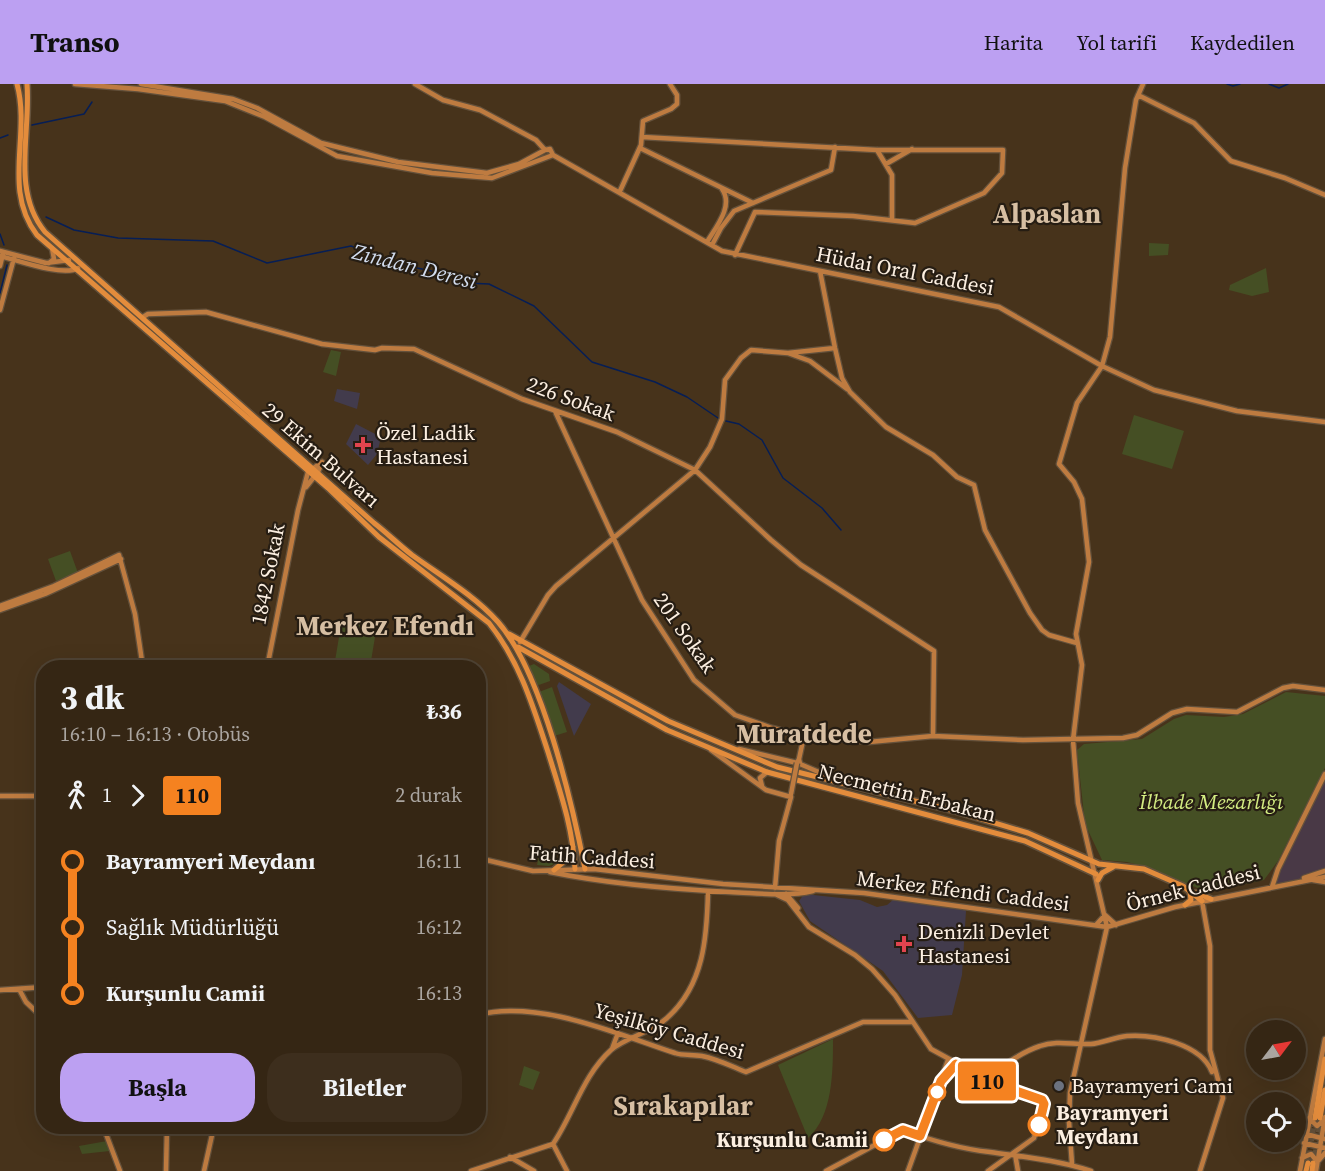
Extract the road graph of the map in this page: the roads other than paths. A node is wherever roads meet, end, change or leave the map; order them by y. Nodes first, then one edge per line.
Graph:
1 (19, 84) edge
2 (75, 84) edge
3 (141, 84) edge
4 (415, 84) edge
5 (670, 84) edge
6 (1143, 84) edge
7 (28, 86) edge
8 (1138, 95) junction
9 (642, 137) junction
10 (835, 147) junction
11 (640, 148) junction
12 (912, 149) junction
13 (878, 150) junction
14 (544, 151) junction
15 (553, 155) junction
16 (547, 159) junction
17 (886, 164) junction
18 (721, 187) junction
19 (620, 190) junction
20 (731, 193) junction
21 (1325, 195) edge
22 (740, 197) junction
23 (727, 201) junction
24 (753, 203) junction
25 (739, 209) junction
26 (755, 212) junction
27 (892, 220) junction
28 (710, 244) junction
29 (50, 246) junction
30 (1, 254) edge
31 (735, 255) junction
32 (14, 257) junction
33 (70, 258) junction
34 (49, 263) junction
35 (82, 264) junction
36 (0, 266) edge
37 (77, 269) junction
38 (70, 271) junction
39 (820, 272) junction
40 (84, 275) junction
41 (0, 310) edge
42 (143, 317) junction
43 (834, 348) junction
44 (788, 353) junction
45 (1102, 366) junction
46 (850, 392) junction
47 (555, 411) junction
48 (1325, 422) edge
49 (310, 470) junction
50 (695, 470) junction
51 (316, 475) junction
52 (306, 487) junction
53 (614, 537) junction
54 (0, 608) edge
55 (493, 628) junction
56 (505, 631) junction
57 (521, 641) junction
58 (1077, 643) junction
59 (517, 647) junction
60 (536, 657) junction
61 (142, 660) edge
62 (269, 660) edge
63 (526, 665) junction
64 (520, 672) junction
65 (1325, 690) edge
66 (804, 736) junction
67 (933, 736) junction
68 (1073, 740) junction
69 (719, 745) junction
70 (706, 747) junction
71 (799, 762) junction
72 (767, 771) junction
73 (1325, 774) edge
74 (859, 788) junction
75 (766, 790) junction
76 (792, 795) junction
77 (0, 796) edge
78 (36, 796) edge
79 (1087, 840) junction
80 (573, 845) junction
81 (1090, 850) junction
82 (1082, 856) junction
83 (486, 859) edge
84 (1096, 863) junction
85 (1115, 866) junction
86 (574, 869) junction
87 (585, 869) junction
88 (551, 871) junction
89 (1325, 871) edge
90 (575, 876) junction
91 (1325, 876) edge
92 (585, 877) junction
93 (1097, 877) junction
94 (1311, 879) junction
95 (696, 881) junction
96 (1296, 882) junction
97 (1325, 882) edge
98 (720, 884) junction
99 (1272, 887) junction
100 (776, 888) junction
101 (701, 890) junction
102 (1190, 890) junction
103 (708, 891) junction
104 (718, 891) junction
105 (803, 891) junction
106 (788, 896) junction
107 (1211, 899) junction
108 (708, 900) junction
109 (1202, 901) junction
110 (1185, 905) junction
111 (798, 908) junction
112 (1105, 915) junction
113 (804, 921) junction
114 (1096, 925) junction
115 (1116, 925) junction
116 (1107, 927) junction
117 (36, 988) edge
118 (19, 989) junction
119 (0, 990) edge
120 (36, 1011) edge
121 (486, 1013) edge
122 (913, 1022) junction
123 (648, 1030) junction
124 (618, 1033) junction
125 (635, 1038) junction
126 (1325, 1039) edge
127 (651, 1043) junction
128 (1083, 1044) junction
129 (612, 1049) junction
130 (1325, 1059) edge
131 (948, 1060) junction
132 (956, 1064) junction
133 (945, 1073) junction
134 (984, 1079) junction
135 (1219, 1088) junction
136 (1325, 1090) edge
137 (1320, 1119) edge
138 (1325, 1129) edge
139 (107, 1134) edge
140 (166, 1134) edge
141 (212, 1134) edge
142 (1306, 1134) joint
143 (920, 1136) junction
144 (1323, 1139) edge
145 (552, 1144) junction
146 (1306, 1144) edge
147 (1323, 1150) edge
148 (1303, 1152) edge
149 (1015, 1154) junction
150 (510, 1157) junction
151 (1302, 1158) junction
152 (1072, 1164) junction
153 (1314, 1166) edge
154 (120, 1171) edge
155 (166, 1171) edge
156 (204, 1171) edge
157 (471, 1171) edge
158 (534, 1171) edge
159 (567, 1171) edge
160 (826, 1171) edge
161 (908, 1171) edge
162 (988, 1171) edge
163 (1018, 1171) edge
164 (1091, 1171) edge
165 (1200, 1171) edge
166 (1300, 1171) edge
167 (1306, 1171) edge

1 - 29 main road, 29 Ekim Bulvarı
2 - 16 street
3 - 14 street
4 - 14 street, Hüdai Oral Caddesi
5 - 9 street
6 - 8 street
7 - 33 main road, 29 Ekim Bulvarı
8 - 21 street
8 - 45 street
9 - 10 street
9 - 11 street
10 - 13 street
10 - 24 street
11 - 18 street
11 - 19 street
12 - 13 street
12 - 17 street
12 - 27 street
13 - 17 street
14 - 15 street, Hüdai Oral Caddesi
14 - 16 street
15 - 16 street
15 - 19 street, Hüdai Oral Caddesi
17 - 27 street
18 - 20 street
18 - 23 street
19 - 28 street, Hüdai Oral Caddesi
20 - 22 street
20 - 23 street
22 - 24 street
22 - 25 street
23 - 25 street
23 - 28 street
24 - 25 street
24 - 26 street
25 - 26 street
25 - 28 street
26 - 27 street
26 - 31 street
28 - 31 street, Hüdai Oral Caddesi
29 - 33 main road, 29 Ekim Bulvarı
29 - 34 street
30 - 32 street
30 - 36 street
31 - 39 street, Hüdai Oral Caddesi
32 - 34 street
32 - 38 street
32 - 41 street
33 - 34 street
33 - 35 main road, 29 Ekim Bulvarı
33 - 37 main road, 29 Ekim Bulvarı
35 - 37 street
35 - 42 main road, 29 Ekim Bulvarı
37 - 38 street
37 - 40 main road, 29 Ekim Bulvarı
38 - 40 street
39 - 43 street
39 - 45 street, Hüdai Oral Caddesi
40 - 49 main road, 29 Ekim Bulvarı
42 - 47 street, 226 Sokak
42 - 49 main road, 29 Ekim Bulvarı
43 - 44 street
43 - 46 street
44 - 46 street
44 - 50 street
45 - 48 street, Hüdai Oral Caddesi
45 - 58 street
46 - 58 street
47 - 50 street, 226 Sokak
47 - 53 street, 201 Sokak
49 - 51 main road, 29 Ekim Bulvarı
49 - 51 street
49 - 52 street
50 - 53 street
50 - 67 street, 226 Sokak
51 - 52 street
51 - 55 main road, 29 Ekim Bulvarı
51 - 56 main road, 29 Ekim Bulvarı
52 - 62 street, 1842 Sokak
53 - 57 street
53 - 66 street, 201 Sokak
54 - 61 street
55 - 59 main road
55 - 64 main road, 29 Ekim Bulvarı
56 - 57 main road, Necmettin Erbakan
56 - 59 main road, 29 Ekim Bulvarı
57 - 59 street
57 - 69 main road, Necmettin Erbakan
58 - 68 street
59 - 60 main road, Necmettin Erbakan
59 - 63 main road, 29 Ekim Bulvarı
59 - 64 main road
60 - 63 main road
60 - 70 main road, Necmettin Erbakan
63 - 87 main road, 29 Ekim Bulvarı
64 - 80 main road, 29 Ekim Bulvarı
65 - 68 street, 201 Sokak
66 - 67 street, 201 Sokak
66 - 71 street
67 - 68 street, 201 Sokak
68 - 79 street
69 - 71 street
69 - 74 main road, Necmettin Erbakan
70 - 72 main road, Necmettin Erbakan
70 - 75 street
71 - 74 street
71 - 76 street, bridge
72 - 75 street
72 - 93 main road, Necmettin Erbakan
73 - 99 street, Örnek Caddesi
74 - 82 main road, Necmettin Erbakan
75 - 76 street
76 - 100 street
77 - 78 street
79 - 81 street
79 - 84 street
80 - 86 main road, 29 Ekim Bulvarı
80 - 88 main road
81 - 82 street
81 - 84 street
82 - 84 main road, Necmettin Erbakan
83 - 88 street, Fatih Caddesi
84 - 85 main road
84 - 93 street
85 - 93 main road
85 - 102 main road
86 - 87 street, Fatih Caddesi
86 - 88 street, Fatih Caddesi
86 - 90 street
87 - 92 street
87 - 95 street, Fatih Caddesi
88 - 90 street, Fatih Caddesi
89 - 96 street
90 - 92 street, Fatih Caddesi
91 - 94 street
92 - 101 street, Fatih Caddesi
93 - 112 street
94 - 96 street
94 - 97 street
95 - 98 street, Fatih Caddesi
95 - 103 street
96 - 99 street
98 - 100 street, Fatih Caddesi
98 - 103 street
99 - 107 street, Örnek Caddesi
100 - 105 street, Merkez Efendi Caddesi
100 - 106 street
101 - 103 street, Fatih Caddesi
101 - 108 street
102 - 107 main road
102 - 109 main road
102 - 110 main road
103 - 104 street, Fatih Caddesi
103 - 108 street
104 - 106 street, Fatih Caddesi
104 - 108 street
105 - 106 street
105 - 111 street
105 - 114 street, Merkez Efendi Caddesi
106 - 111 street
106 - 113 street
107 - 109 street, Örnek Caddesi
108 - 123 street
109 - 110 street, Örnek Caddesi
109 - 135 street
110 - 115 street, Örnek Caddesi
111 - 113 street
112 - 114 street
112 - 115 street
112 - 116 street
113 - 122 street
114 - 116 street, Merkez Efendi Caddesi
115 - 116 street, Örnek Caddesi
116 - 128 street
117 - 118 street
118 - 119 street
118 - 120 street
121 - 124 street, Yeşilköy Caddesi
122 - 127 street, Yeşilköy Caddesi
122 - 131 street
123 - 125 street
123 - 127 street
124 - 125 street, Yeşilköy Caddesi
124 - 129 street
125 - 127 street, Yeşilköy Caddesi
125 - 129 street
126 - 137 street
128 - 134 street
128 - 135 street
128 - 152 street
129 - 145 street
130 - 137 main road
131 - 132 street
131 - 133 street
132 - 133 street
132 - 134 street
133 - 143 street
134 - 149 street
135 - 165 street
136 - 137 main road
137 - 138 street
137 - 142 street
137 - 144 street
139 - 154 street
140 - 155 street
141 - 156 street
142 - 144 street
143 - 149 street
143 - 160 street
143 - 161 street
144 - 147 street
145 - 150 street
145 - 159 street
146 - 147 street
147 - 153 street
148 - 151 street
149 - 152 street
149 - 162 street
149 - 163 street
150 - 157 street
150 - 158 street
151 - 153 street
151 - 166 street
152 - 164 street
153 - 167 main road

